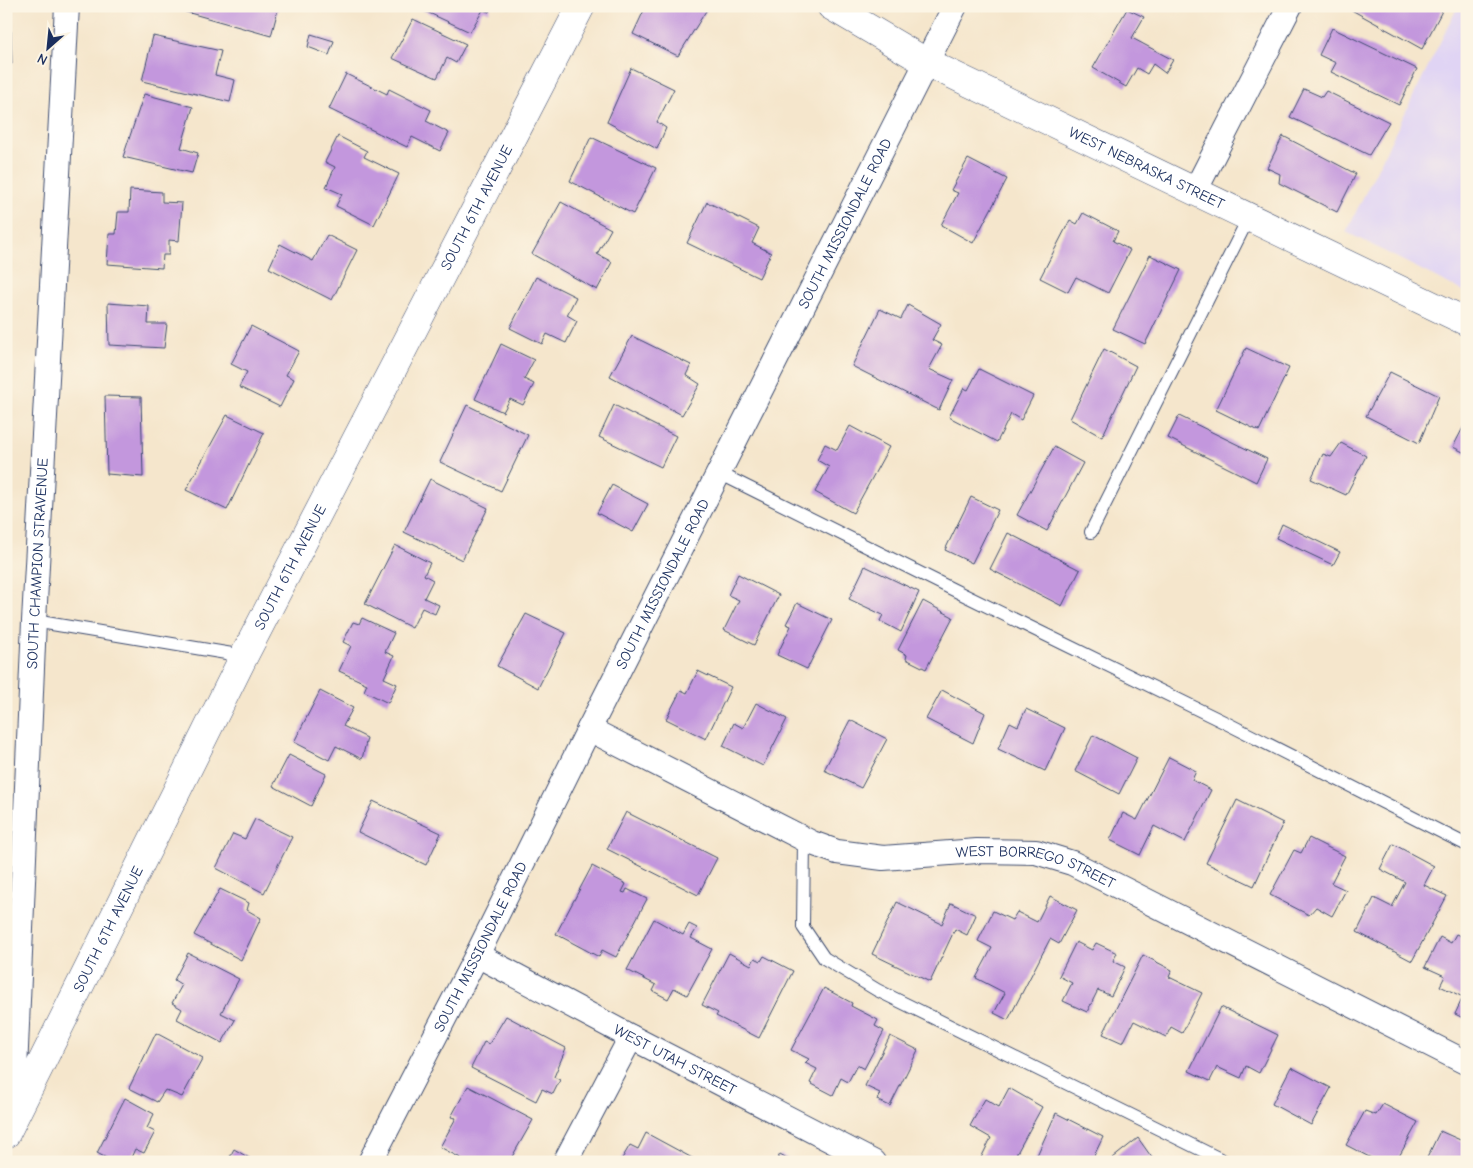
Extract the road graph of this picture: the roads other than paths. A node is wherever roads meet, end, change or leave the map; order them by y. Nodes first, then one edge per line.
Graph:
1 (67, 6) edge
2 (582, 6) edge
3 (830, 6) edge
4 (955, 6) edge
5 (1290, 6) edge
6 (926, 62) junction
7 (1195, 190) junction
8 (1249, 217) junction
9 (1467, 322) edge
10 (719, 472) junction
11 (1091, 532) dead end
12 (34, 621) junction
13 (244, 656) junction
14 (589, 729) junction
15 (804, 839) junction
16 (1467, 845) edge
17 (478, 955) junction
18 (631, 1037) junction
19 (1467, 1063) edge
20 (10, 1127) edge
21 (370, 1162) edge
22 (565, 1162) edge
23 (873, 1162) edge
24 (1226, 1162) edge

1 - 12 street, SOUTH CHAMPION STRAVENUE
2 - 13 street, SOUTH 6TH AVENUE
3 - 6 street, WEST NEBRASKA STREET
4 - 6 street, SOUTH MISSIONDALE ROAD
5 - 7 street
6 - 7 street, WEST NEBRASKA STREET
6 - 10 street, SOUTH MISSIONDALE ROAD
7 - 8 street, WEST NEBRASKA STREET
8 - 9 street, WEST NEBRASKA STREET
8 - 11 lane
10 - 14 street, SOUTH MISSIONDALE ROAD
10 - 16 lane
12 - 13 lane
12 - 20 street, SOUTH CHAMPION STRAVENUE
13 - 20 street, SOUTH 6TH AVENUE
14 - 15 street, WEST BORREGO STREET
14 - 17 street, SOUTH MISSIONDALE ROAD
15 - 19 street, WEST BORREGO STREET
15 - 24 lane
17 - 18 street, WEST UTAH STREET
17 - 21 street, SOUTH MISSIONDALE ROAD
18 - 22 street
18 - 23 street, WEST UTAH STREET

